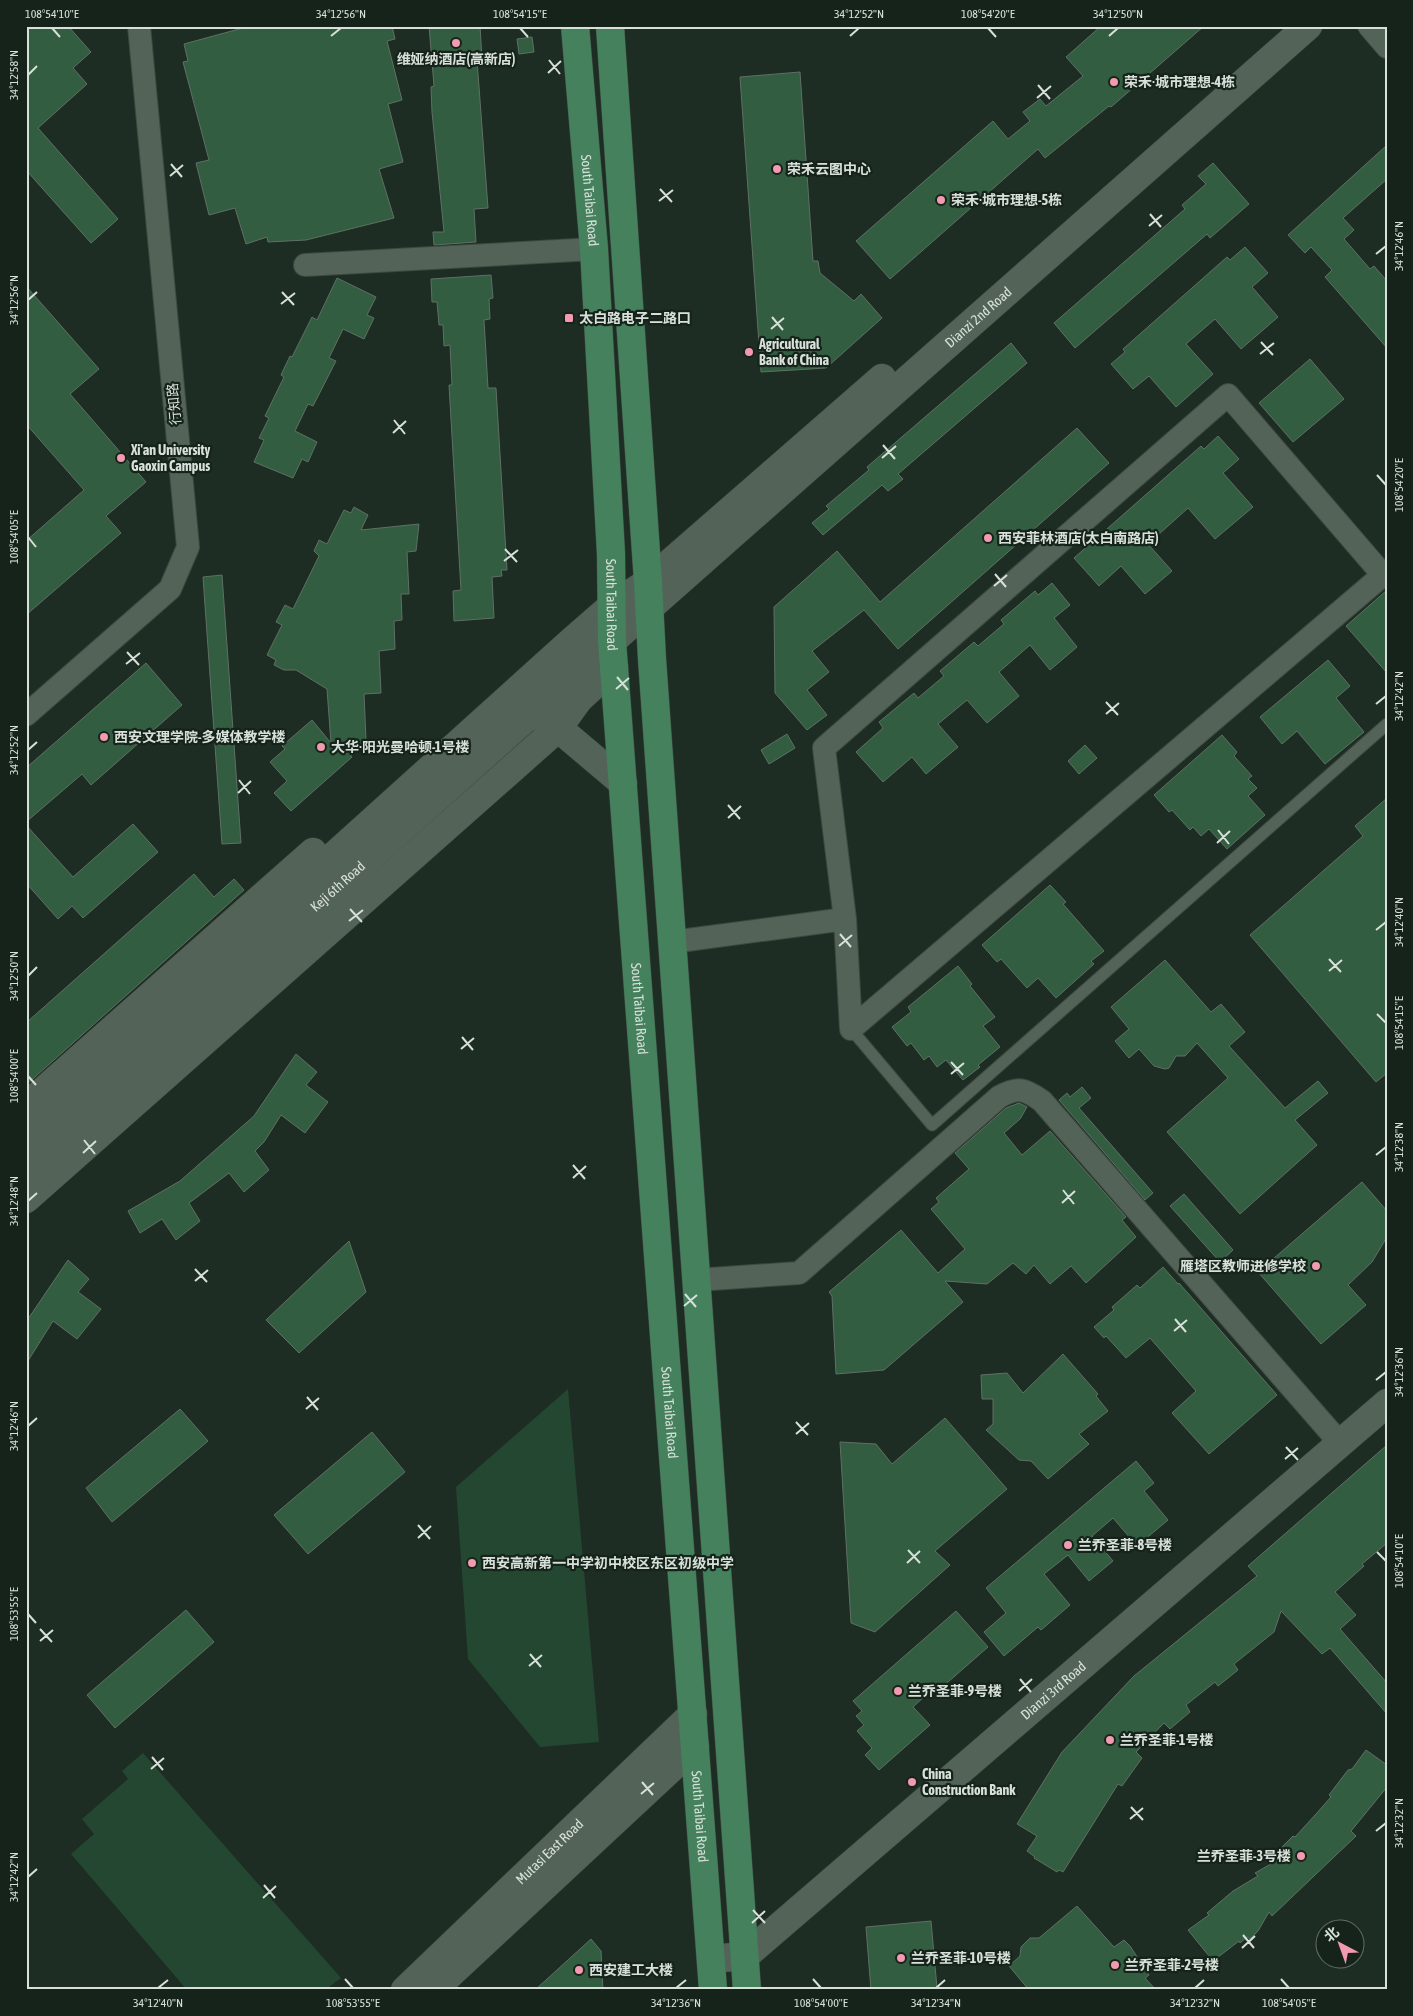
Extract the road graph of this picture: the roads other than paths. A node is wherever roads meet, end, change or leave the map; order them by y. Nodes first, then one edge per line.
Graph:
1 (139, 26) edge
2 (575, 26) edge
3 (610, 26) edge
4 (1300, 26) edge
5 (1369, 26) edge
6 (1387, 46) edge
7 (594, 249) junction
8 (305, 265) dead end
9 (1385, 577) edge
10 (649, 595) junction
11 (612, 597) junction
12 (613, 654) junction
13 (532, 713) junction
14 (26, 715) edge
15 (1387, 724) edge
16 (558, 728) junction
17 (623, 783) junction
18 (845, 919) junction
19 (672, 942) junction
20 (851, 1029) junction
21 (26, 1106) edge
22 (27, 1156) edge
23 (26, 1199) edge
24 (696, 1280) junction
25 (1387, 1403) edge
26 (1340, 1443) junction
27 (694, 1714) junction
28 (695, 1746) junction
29 (745, 1956) junction
30 (711, 1959) junction
31 (405, 1990) edge
32 (433, 1990) edge
33 (713, 1990) edge
34 (747, 1990) edge

1 - 14 street, 行知路
2 - 7 main road, South Taibai Road
3 - 10 main road
4 - 10 main road, Dianzi 2nd Road
5 - 6 street
7 - 8 street
7 - 11 main road, South Taibai Road
9 - 18 street
9 - 20 street
10 - 11 main road, Keji 6th Road
10 - 12 main road, Keji 6th Road
10 - 19 main road
11 - 12 main road, South Taibai Road
11 - 21 main road
11 - 22 main road, Keji 6th Road
12 - 13 main road, Keji 6th Road
12 - 16 main road
12 - 17 main road, South Taibai Road
13 - 16 main road
13 - 22 main road, Keji 6th Road
15 - 20 lane
16 - 17 main road
16 - 23 main road
17 - 27 main road, South Taibai Road
18 - 19 street
18 - 20 street
19 - 24 main road
24 - 26 street
24 - 29 main road
25 - 26 main road, Dianzi 3rd Road
26 - 29 main road, Dianzi 3rd Road
27 - 28 main road, South Taibai Road
27 - 31 main road, Mutasi East Road
28 - 30 main road, South Taibai Road
28 - 32 main road, Mutasi East Road
29 - 30 main road
29 - 34 main road
30 - 33 main road, South Taibai Road

